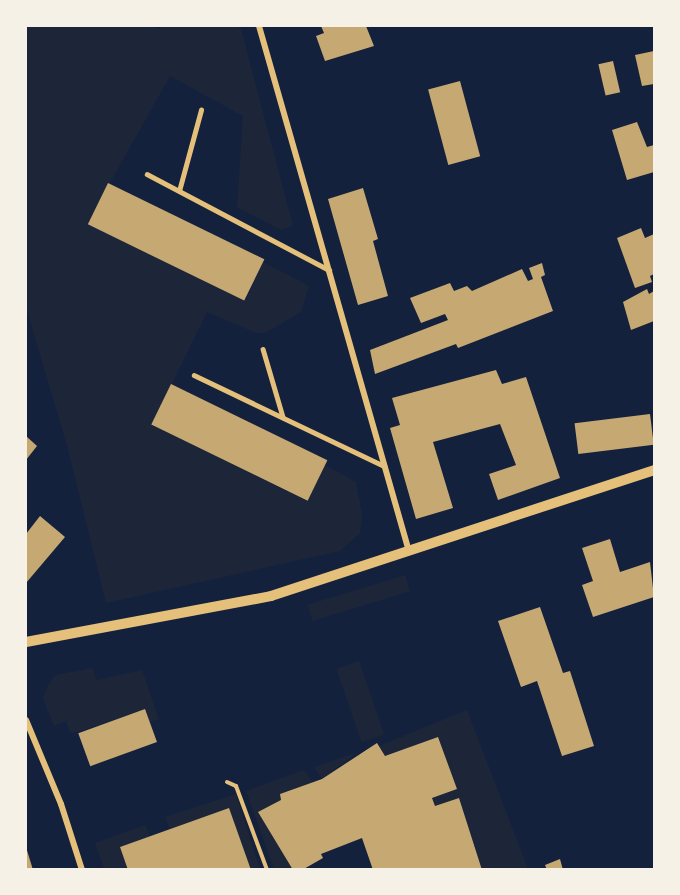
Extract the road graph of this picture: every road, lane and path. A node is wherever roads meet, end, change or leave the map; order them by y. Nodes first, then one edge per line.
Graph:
1 (259, 26) edge
2 (201, 110) dead end
3 (147, 174) dead end
4 (179, 191) junction
5 (329, 270) junction
6 (264, 348) dead end
7 (194, 375) dead end
8 (283, 417) junction
9 (384, 466) junction
10 (654, 470) edge
11 (408, 548) junction
12 (26, 642) edge
13 (26, 720) edge
14 (227, 782) dead end
15 (82, 870) edge
16 (267, 870) edge

1 - 5 street
2 - 4 lane
3 - 4 lane
4 - 5 lane
5 - 9 street
6 - 8 lane
7 - 8 lane
8 - 9 lane
9 - 11 street
10 - 11 street
11 - 12 street
13 - 15 street
14 - 16 path

